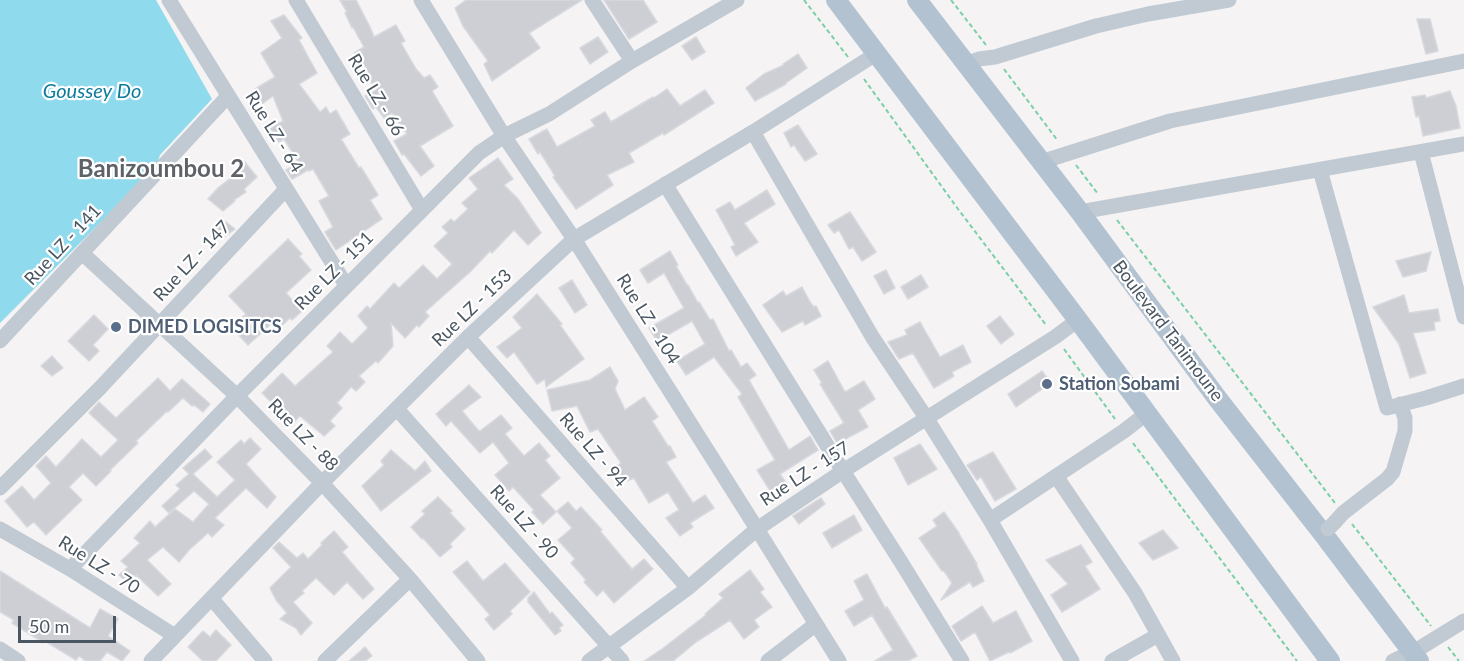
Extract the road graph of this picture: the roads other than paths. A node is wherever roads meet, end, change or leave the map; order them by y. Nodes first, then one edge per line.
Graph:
1 (169, 0) edge
2 (296, 0) edge
3 (421, 0) edge
4 (592, 0) edge
5 (737, 0) edge
6 (836, 0) edge
7 (917, 0) edge
8 (1229, 0) edge
9 (876, 54) junction
10 (632, 61) junction
11 (1464, 61) edge
12 (965, 64) junction
13 (228, 96) junction
14 (753, 132) junction
15 (504, 136) junction
16 (1464, 144) edge
17 (1421, 152) junction
18 (1041, 162) junction
19 (1320, 170) junction
20 (665, 184) junction
21 (286, 189) junction
22 (422, 210) junction
23 (1080, 212) junction
24 (574, 239) junction
25 (82, 253) junction
26 (346, 285) junction
27 (1464, 318) edge
28 (1078, 320) junction
29 (160, 324) junction
30 (468, 337) junction
31 (0, 341) edge
32 (1464, 386) edge
33 (237, 396) junction
34 (1400, 404) junction
35 (397, 409) junction
36 (1148, 413) junction
37 (927, 418) junction
38 (843, 471) junction
39 (1056, 476) junction
40 (322, 483) junction
41 (0, 488) edge
42 (990, 520) junction
43 (1333, 525) junction
44 (0, 529) edge
45 (757, 529) junction
46 (70, 568) junction
47 (410, 579) junction
48 (688, 588) junction
49 (212, 599) junction
50 (1464, 621) edge
51 (816, 624) junction
52 (1158, 635) junction
53 (175, 636) junction
54 (610, 646) junction
55 (1416, 656) edge
56 (151, 661) edge
57 (265, 661) edge
58 (326, 661) edge
59 (478, 661) edge
60 (589, 661) edge
61 (622, 661) edge
62 (768, 661) edge
63 (839, 661) edge
64 (962, 661) edge
65 (1072, 661) edge
66 (1112, 661) edge
67 (1173, 661) edge
68 (1330, 661) edge
69 (1394, 661) edge

1 - 13 street, Rue LZ - 64
2 - 22 street, Rue LZ - 66
3 - 15 street, Rue LZ - 104
4 - 10 street
5 - 10 street, Rue LZ - 151
6 - 9 main road
7 - 12 main road, Boulevard Tanimoune
8 - 12 street
9 - 14 street, Rue LZ - 153
9 - 28 main road
10 - 15 street, Rue LZ - 151
11 - 18 street
12 - 18 main road, Boulevard Tanimoune
13 - 21 street, Rue LZ - 64
13 - 25 street, Rue LZ - 141
14 - 20 street, Rue LZ - 153
14 - 37 street
15 - 22 street, Rue LZ - 151
15 - 24 street, Rue LZ - 104
16 - 17 street
17 - 19 street
17 - 27 street
18 - 23 main road, Boulevard Tanimoune
19 - 23 street
19 - 34 street
20 - 24 street, Rue LZ - 153
20 - 38 street
21 - 26 street, Rue LZ - 64
21 - 29 street, Rue LZ - 147
22 - 26 street, Rue LZ - 151
23 - 43 main road, Boulevard Tanimoune
24 - 30 street, Rue LZ - 153
24 - 45 street, Rue LZ - 104
25 - 29 street, Rue LZ - 88
25 - 31 street, Rue LZ - 141
26 - 33 street, Rue LZ - 151
28 - 36 main road
28 - 37 street, Rue LZ - 157
29 - 33 street, Rue LZ - 88
29 - 41 street, Rue LZ - 147
30 - 35 street, Rue LZ - 153
30 - 48 street, Rue LZ - 94
32 - 34 street
33 - 40 street, Rue LZ - 88
33 - 46 street, Rue LZ - 151
34 - 43 street
35 - 40 street, Rue LZ - 153
35 - 54 street, Rue LZ - 90
36 - 39 street
36 - 68 main road
37 - 38 street, Rue LZ - 157
37 - 42 street
38 - 45 street, Rue LZ - 157
38 - 64 street
39 - 42 street
39 - 52 street
40 - 47 street, Rue LZ - 88
40 - 49 street, Rue LZ - 153
42 - 65 street
43 - 55 main road, Boulevard Tanimoune
44 - 46 street, Rue LZ - 70
45 - 48 street, Rue LZ - 157
45 - 51 street, Rue LZ - 104
46 - 53 street, Rue LZ - 70
47 - 58 street
47 - 59 street, Rue LZ - 88
48 - 54 street, Rue LZ - 157
49 - 53 street, Rue LZ - 153
49 - 57 street
50 - 55 street
51 - 62 street
51 - 63 street, Rue LZ - 104
52 - 66 street
52 - 67 street
53 - 56 street, Rue LZ - 153
54 - 60 street, Rue LZ - 157
54 - 61 street, Rue LZ - 90
55 - 69 street

